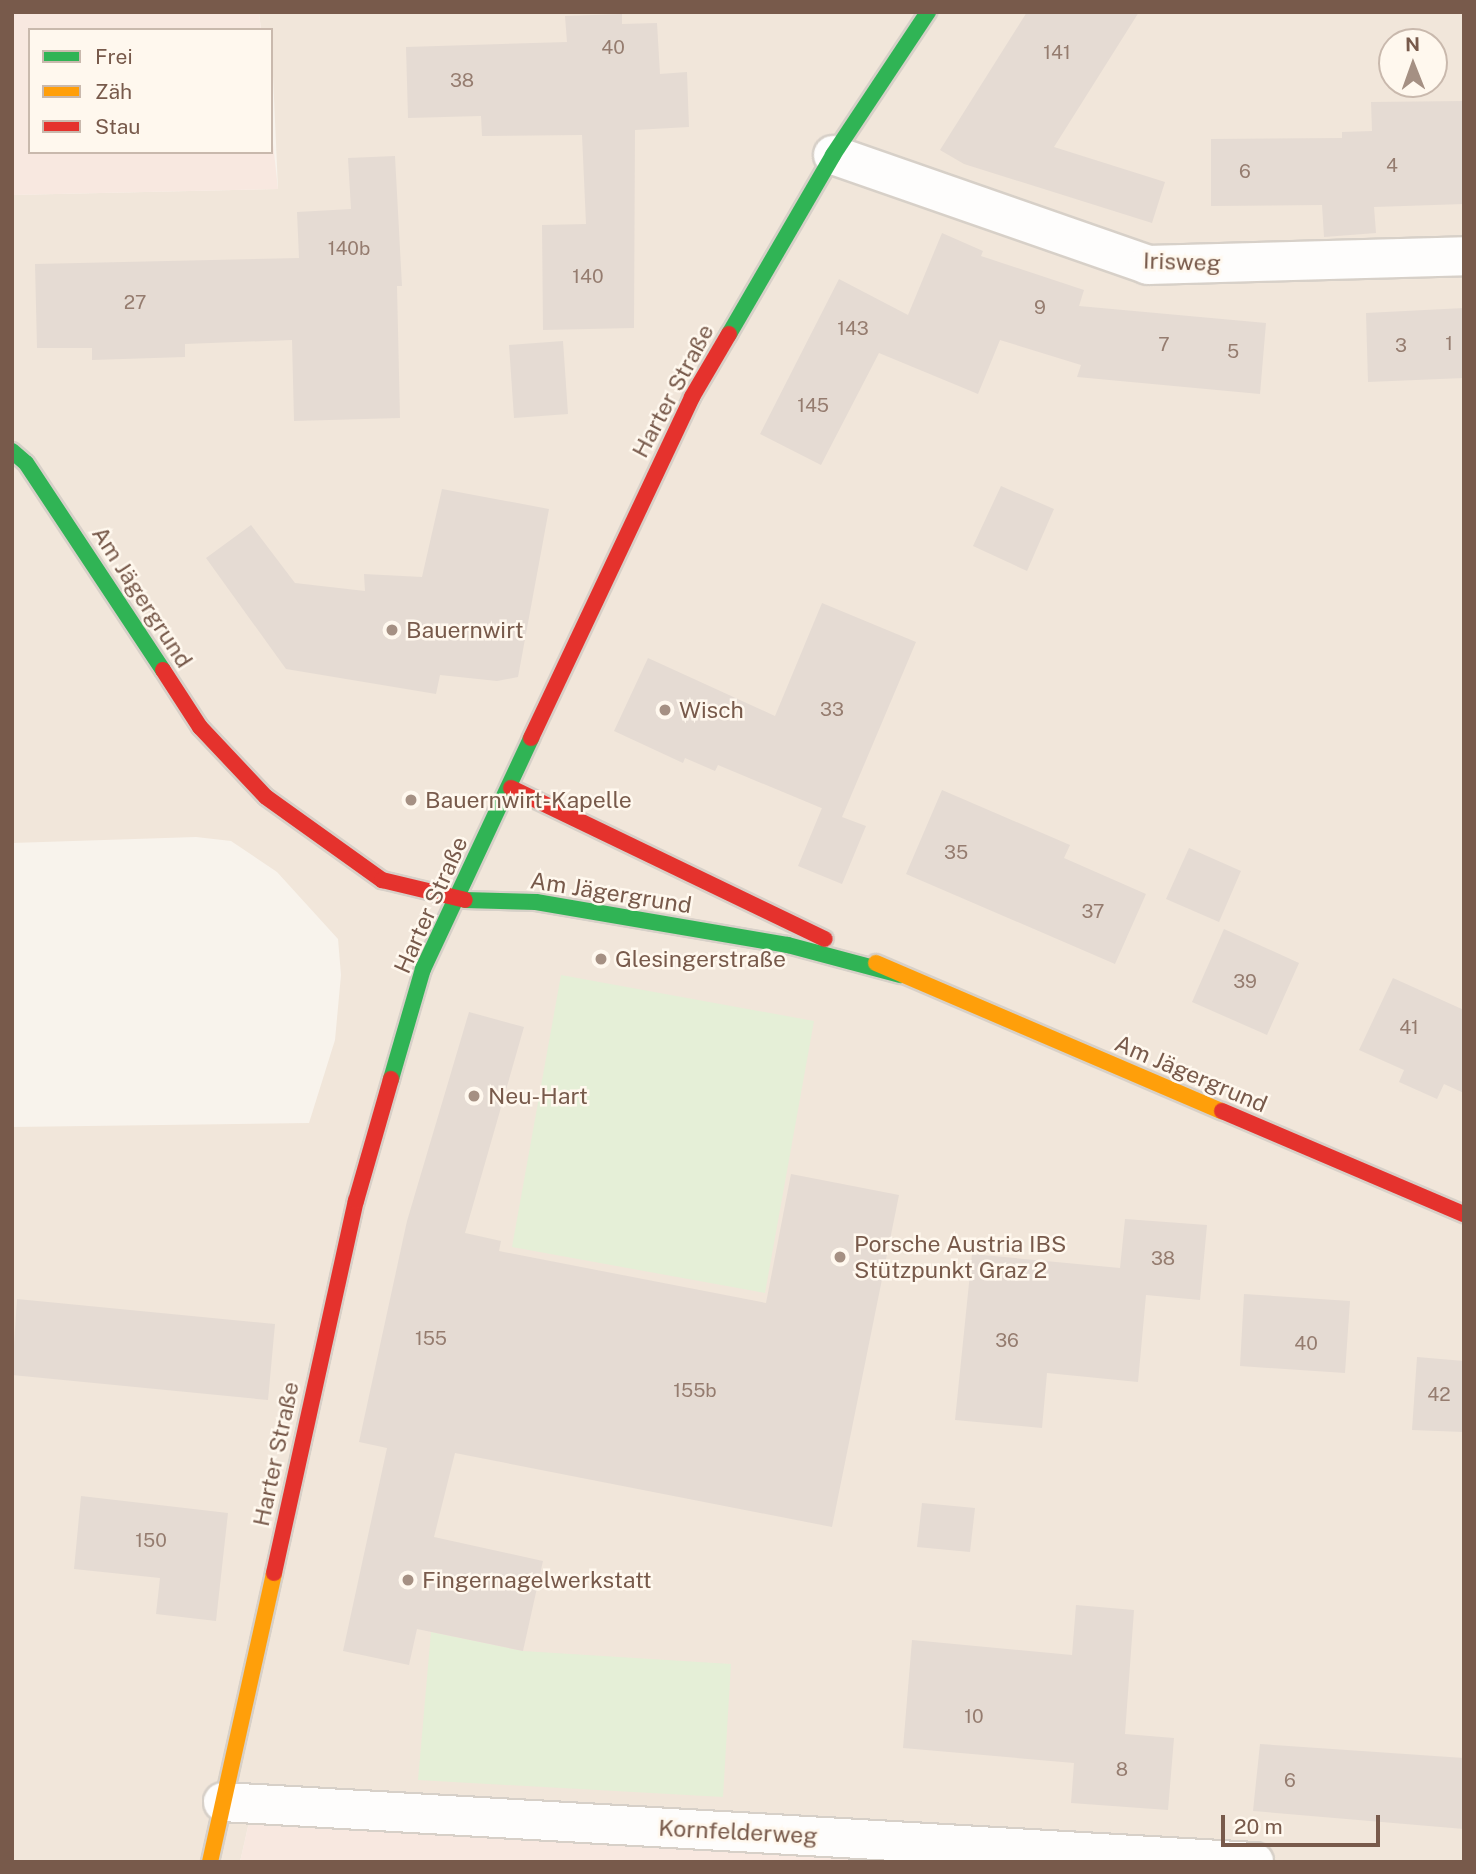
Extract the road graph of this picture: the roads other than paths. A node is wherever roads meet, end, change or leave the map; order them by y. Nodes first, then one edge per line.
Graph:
1 (928, 12) edge
2 (833, 155) junction
3 (1464, 256) edge
4 (12, 450) edge
5 (511, 788) junction
6 (453, 900) junction
7 (900, 975) junction
8 (1464, 1214) edge
9 (223, 1802) junction
10 (211, 1862) edge
11 (1254, 1862) edge

1 - 2 main road, Harter Straße
2 - 3 street, Irisweg
2 - 5 main road, Harter Straße
4 - 6 main road, Am Jägergrund
5 - 6 main road, Harter Straße
5 - 7 main road, Am Jägergrund
6 - 7 main road, Am Jägergrund
6 - 9 main road, Harter Straße
7 - 8 main road, Am Jägergrund
9 - 10 main road, Harter Straße
9 - 11 street, Kornfelderweg

